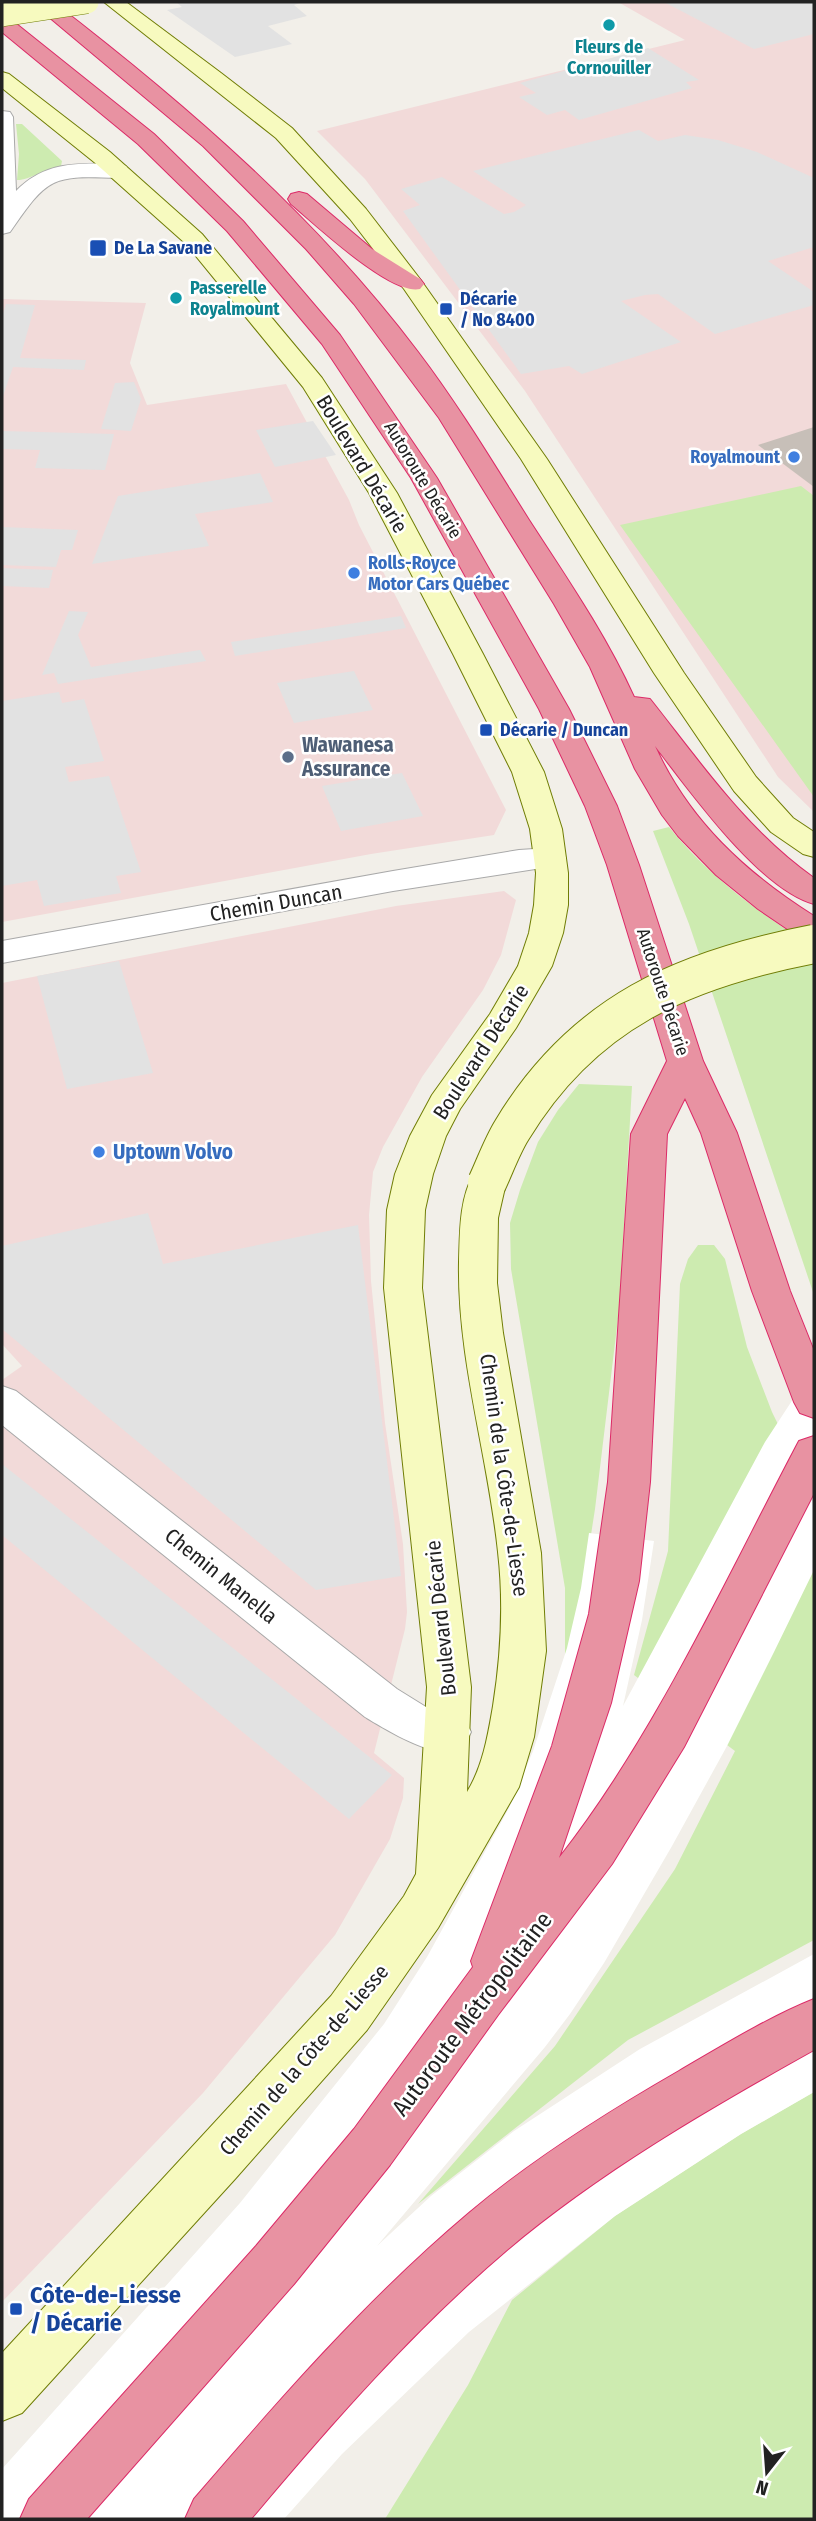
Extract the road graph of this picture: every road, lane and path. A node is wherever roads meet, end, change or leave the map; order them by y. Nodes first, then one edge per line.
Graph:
1 (41, 2) edge
2 (87, 2) edge
3 (114, 2) edge
4 (2, 15) edge
5 (2, 22) edge
6 (9, 84) edge
7 (2, 116) edge
8 (118, 171) junction
9 (253, 180) junction
10 (4, 222) edge
11 (412, 284) junction
12 (598, 654) junction
13 (814, 847) edge
14 (550, 858) junction
15 (814, 893) edge
16 (814, 932) edge
17 (814, 944) edge
18 (2, 953) edge
19 (685, 1062) junction
20 (2, 1402) edge
21 (814, 1402) edge
22 (812, 1461) edge
23 (448, 1732) junction
24 (440, 1877) junction
25 (480, 1998) junction
26 (814, 2023) edge
27 (2, 2393) edge
28 (49, 2519) edge
29 (214, 2519) edge

1 - 9 highway
2 - 4 main road, bridge
3 - 11 main road
5 - 19 highway, Autoroute Décarie
6 - 7 street
6 - 8 main road, Boulevard Décarie
7 - 10 street
8 - 10 street
8 - 14 main road, Boulevard Décarie
9 - 11 highway
9 - 12 highway
11 - 13 main road
12 - 15 highway
12 - 16 highway
14 - 18 street, Chemin Duncan
14 - 23 main road, Boulevard Décarie
17 - 24 main road, Chemin de la Côte-de-Liesse, bridge
19 - 21 highway, Autoroute Décarie
19 - 25 highway
20 - 23 street, Chemin Manella
22 - 25 highway, Autoroute Métropolitaine
23 - 24 main road, Boulevard Décarie
24 - 27 main road, Chemin de la Côte-de-Liesse
25 - 28 highway, Autoroute Métropolitaine
26 - 29 highway

